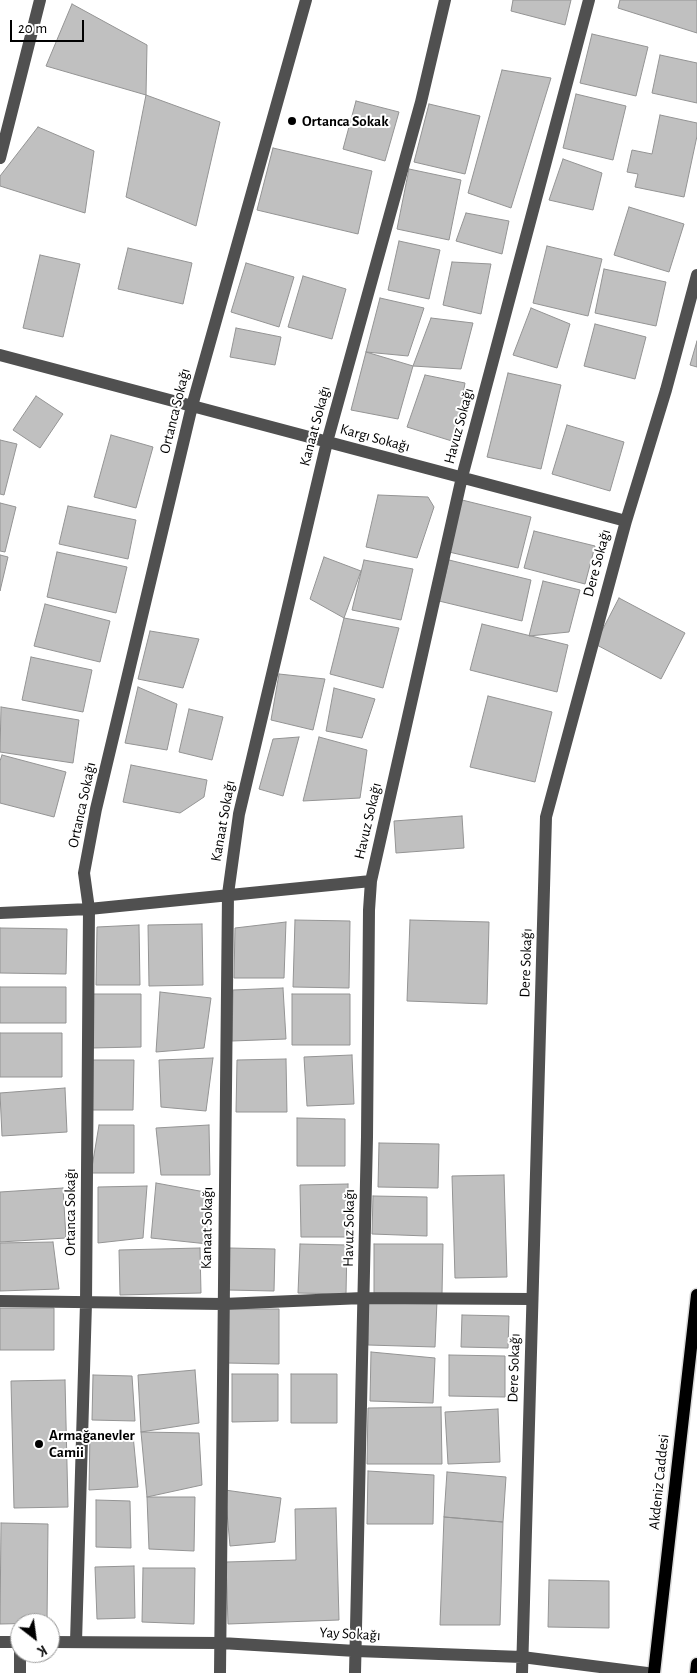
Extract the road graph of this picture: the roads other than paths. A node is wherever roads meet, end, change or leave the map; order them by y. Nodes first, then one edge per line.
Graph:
1 (40, 0) edge
2 (306, 0) edge
3 (445, 0) edge
4 (589, 0) edge
5 (0, 158) edge
6 (697, 275) edge
7 (0, 355) edge
8 (192, 406) junction
9 (327, 442) junction
10 (462, 477) junction
11 (626, 521) junction
12 (371, 880) junction
13 (228, 894) junction
14 (89, 909) junction
15 (0, 913) edge
16 (697, 1295) edge
17 (363, 1298) junction
18 (532, 1299) junction
19 (0, 1301) edge
20 (86, 1303) junction
21 (222, 1304) junction
22 (60, 1642) edge
23 (76, 1642) junction
24 (221, 1643) junction
25 (356, 1651) junction
26 (522, 1657) junction
27 (697, 1664) edge
28 (220, 1673) edge
29 (355, 1673) edge
30 (522, 1673) edge
31 (647, 1673) edge
32 (654, 1673) edge
33 (696, 1673) edge

1 - 5 street
2 - 8 street, Ortanca Sokağı
3 - 9 street, Kanaat Sokağı
4 - 10 street, Havuz Sokağı
6 - 11 street, Dere Sokağı
7 - 8 street, Kargı Sokağı
8 - 9 street, Kargı Sokağı
8 - 14 street, Ortanca Sokağı
9 - 10 street, Kargı Sokağı
9 - 13 street, Kanaat Sokağı
10 - 11 street, Kargı Sokağı
10 - 12 street, Havuz Sokağı
11 - 18 street, Dere Sokağı
12 - 13 street
12 - 17 street, Havuz Sokağı
13 - 14 street
13 - 21 street, Kanaat Sokağı
14 - 15 street
14 - 20 street, Ortanca Sokağı
16 - 32 main road, Akdeniz Caddesi
17 - 18 street
17 - 21 street
17 - 25 street, Havuz Sokağı
18 - 26 street, Dere Sokağı
19 - 20 street
20 - 21 street
20 - 23 street, Ortanca Sokağı
21 - 24 street, Kanaat Sokağı
22 - 23 street, Yay Sokağı
23 - 24 street, Yay Sokağı
24 - 25 street, Yay Sokağı
24 - 28 street, Kanaat Sokağı
25 - 26 street, Yay Sokağı
25 - 29 street, Havuz Sokağı
26 - 30 street, Dere Sokağı
26 - 31 street, Yay Sokağı
27 - 33 main road

